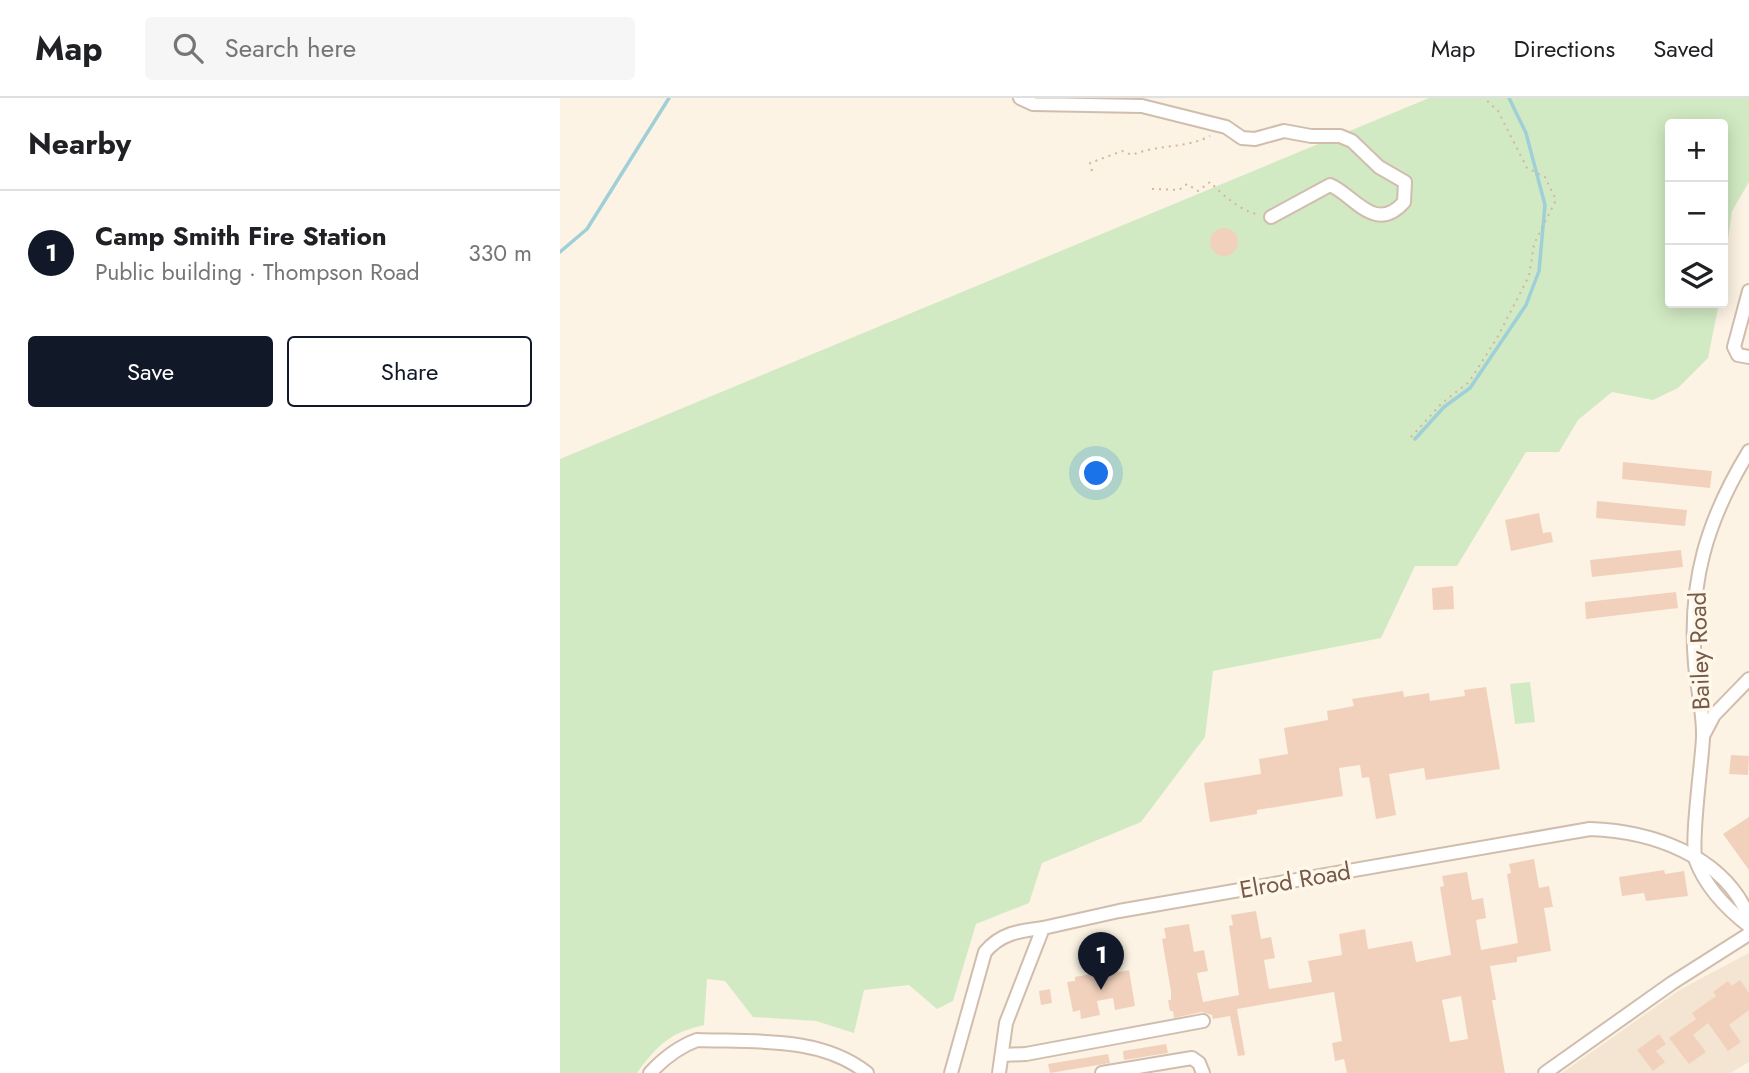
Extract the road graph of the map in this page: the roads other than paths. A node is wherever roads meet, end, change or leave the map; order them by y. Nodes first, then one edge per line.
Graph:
1 (1020, 98) edge
2 (1271, 217) road end
3 (1749, 291) edge
4 (1744, 324) edge
5 (1749, 357) edge
6 (1749, 451) edge
7 (1749, 679) edge
8 (1703, 736) junction
9 (1695, 858) junction
10 (1749, 917) edge
11 (1749, 926) edge
12 (1043, 928) junction
13 (1749, 934) edge
14 (1203, 1021) dead end
15 (1002, 1055) junction
16 (650, 1073) edge
17 (867, 1073) edge
18 (951, 1073) edge
19 (999, 1073) edge
20 (1102, 1073) edge
21 (1203, 1073) edge
22 (1545, 1073) edge

1 - 2 street
3 - 4 street
4 - 5 street
6 - 8 street, Bailey Road
7 - 8 street, Bailey Road
8 - 9 street, Bailey Road
9 - 10 street
9 - 11 street
9 - 12 street, Elrod Road
12 - 15 street
12 - 18 street, Elrod Road
13 - 22 street
14 - 15 street
15 - 19 street
16 - 17 street
20 - 21 street

